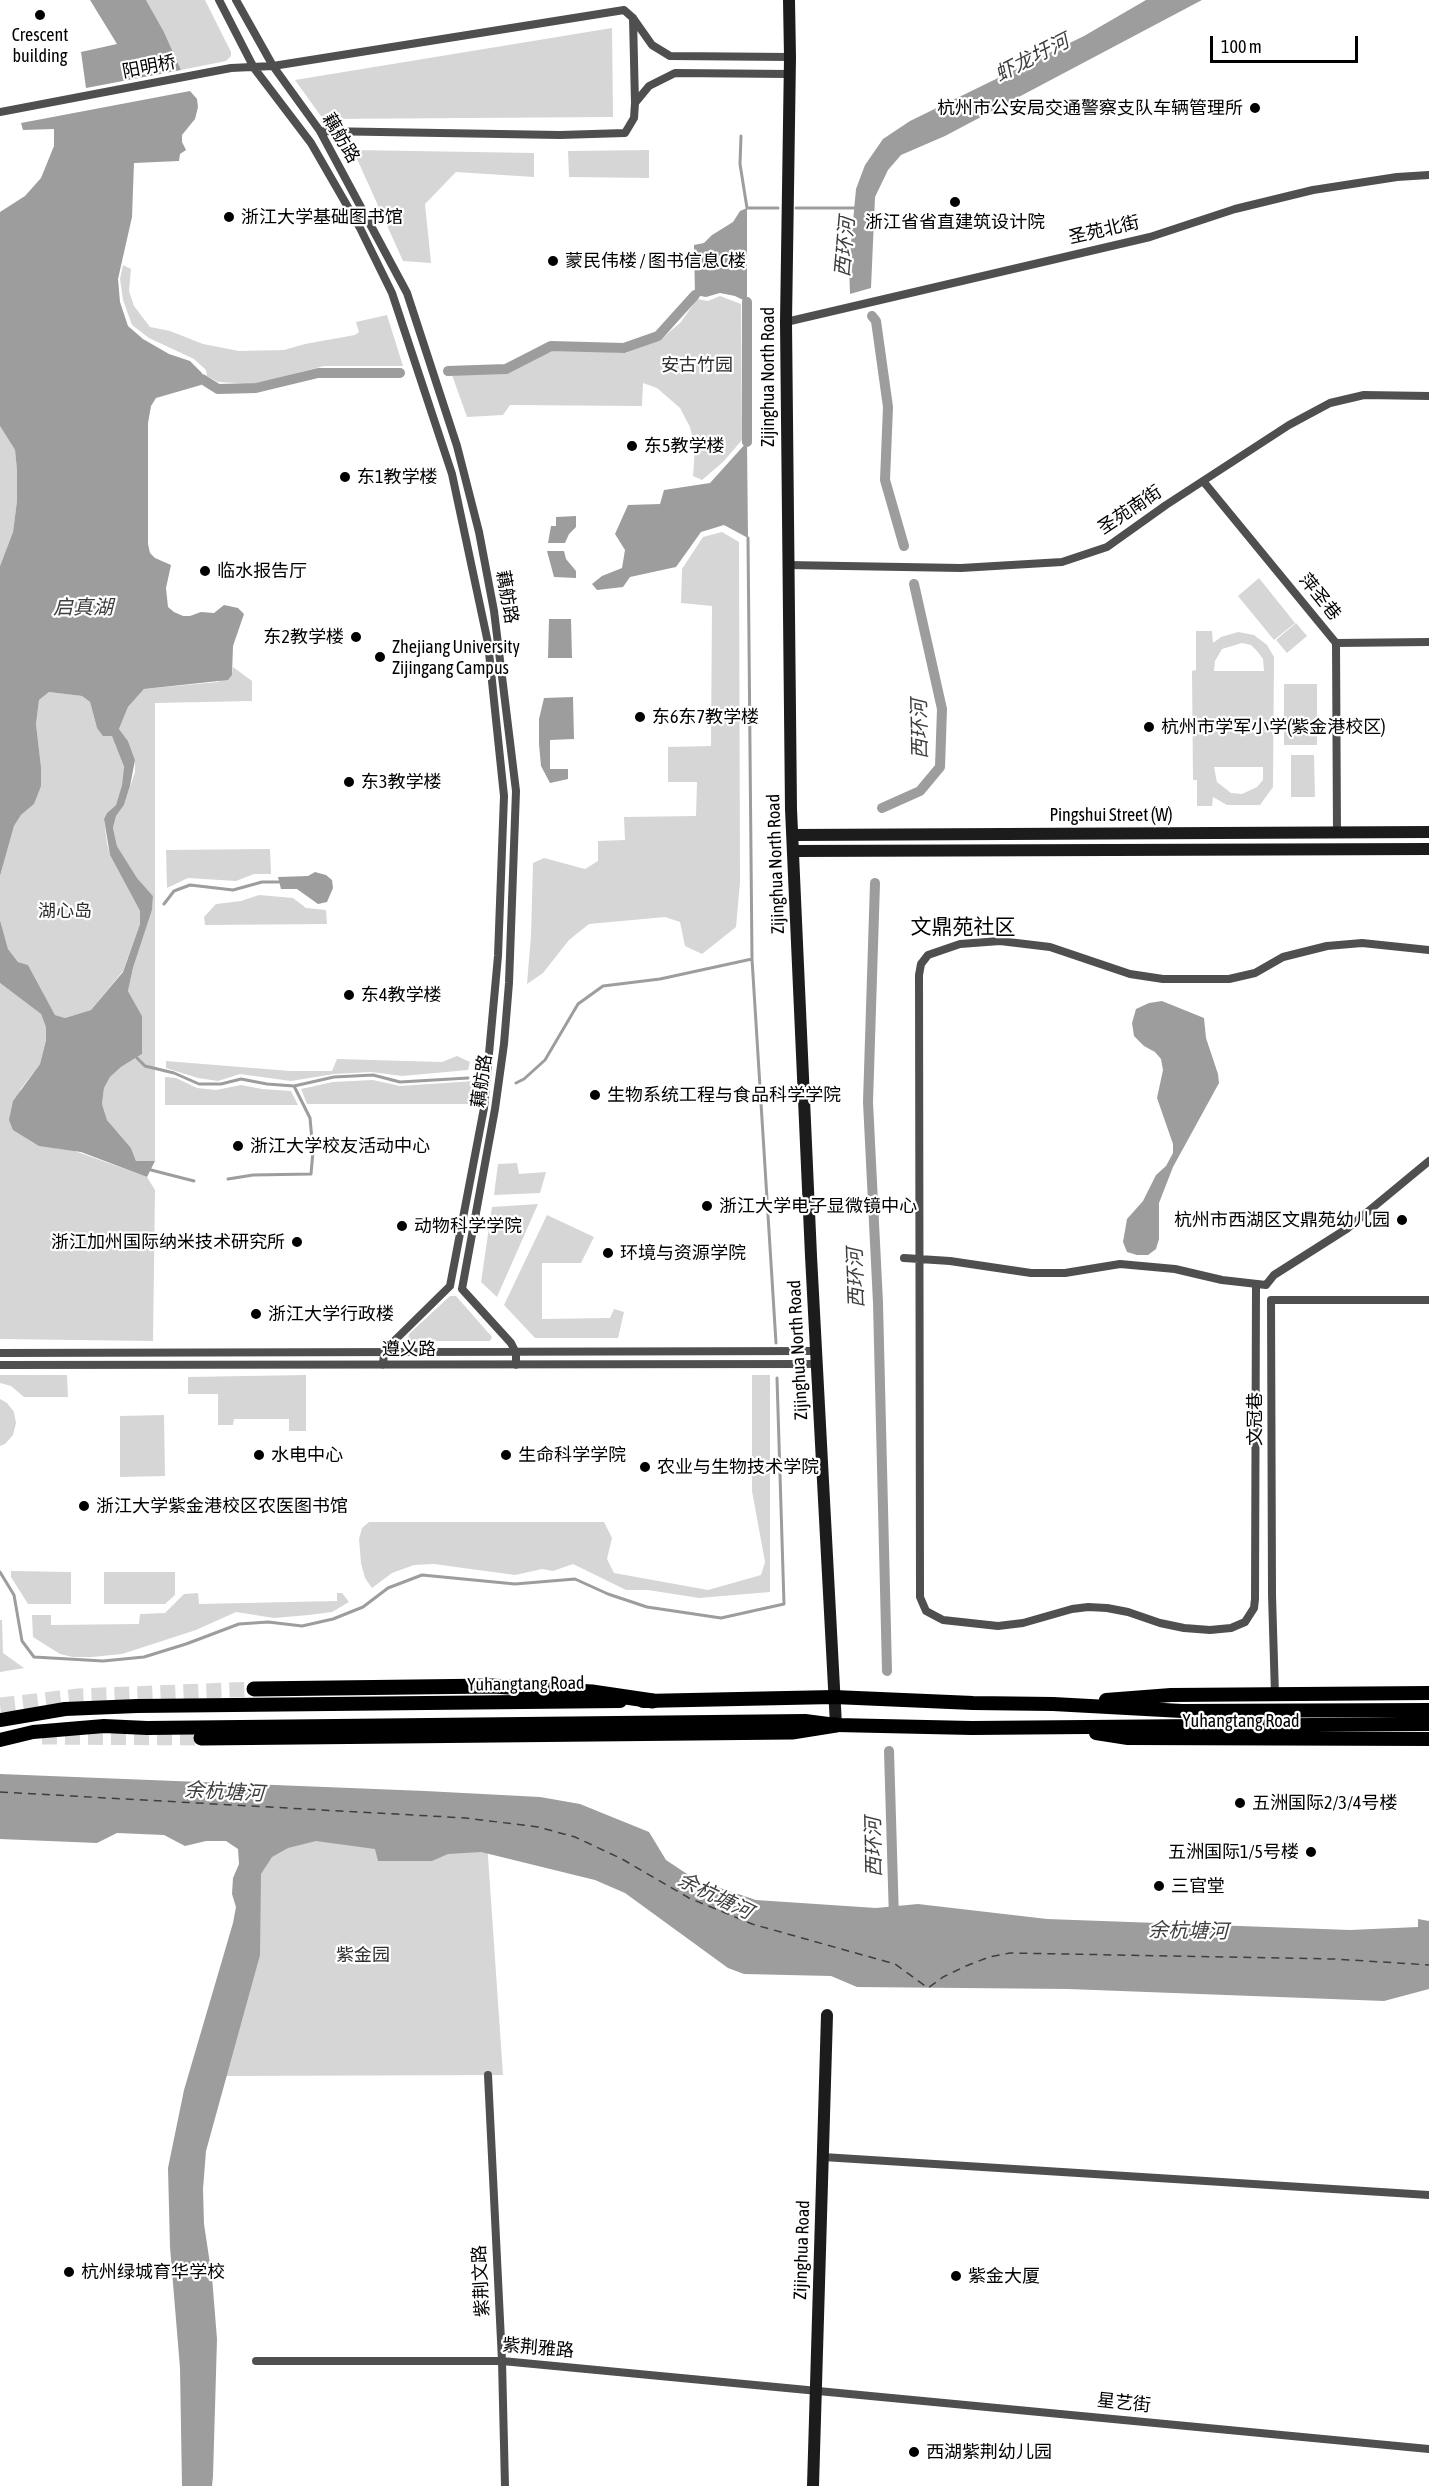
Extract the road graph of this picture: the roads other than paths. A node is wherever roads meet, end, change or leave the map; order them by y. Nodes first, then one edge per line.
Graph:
1 (219, 0) edge
2 (236, 0) edge
3 (789, 0) edge
4 (633, 18) junction
5 (790, 57) junction
6 (273, 66) junction
7 (254, 68) junction
8 (789, 74) junction
9 (635, 103) junction
10 (0, 112) edge
11 (320, 131) junction
12 (1429, 175) edge
13 (786, 322) junction
14 (1429, 396) edge
15 (1203, 481) junction
16 (787, 565) junction
17 (1429, 642) edge
18 (1336, 643) junction
19 (1337, 832) junction
20 (1429, 832) edge
21 (793, 835) junction
22 (1429, 849) edge
23 (793, 851) junction
24 (1429, 950) edge
25 (1429, 1161) edge
26 (904, 1258) dead end
27 (921, 1259) junction
28 (1256, 1284) junction
29 (1429, 1300) edge
30 (817, 1351) junction
31 (0, 1353) edge
32 (384, 1353) junction
33 (516, 1353) junction
34 (818, 1364) junction
35 (0, 1365) edge
36 (383, 1365) junction
37 (516, 1365) junction
38 (254, 1689) tunnel mouth
39 (1429, 1693) edge
40 (1275, 1695) junction
41 (834, 1697) junction
42 (653, 1701) junction
43 (1053, 1704) junction
44 (1429, 1710) edge
45 (5, 1719) edge
46 (1429, 1724) edge
47 (836, 1725) junction
48 (1053, 1727) junction
49 (201, 1738) tunnel mouth
50 (1429, 1739) edge
51 (0, 1740) edge
52 (827, 2015) dead end
53 (488, 2074) dead end
54 (823, 2157) junction
55 (1429, 2195) edge
56 (256, 2361) dead end
57 (502, 2361) junction
58 (816, 2389) junction
59 (1429, 2449) edge
60 (505, 2486) edge
61 (813, 2486) edge

1 - 7 street, 藕舫路
2 - 6 street, 藕舫路
3 - 5 main road, Zijinghua North Road
4 - 5 street
4 - 6 street, 阳明桥
4 - 9 street
5 - 8 main road, Zijinghua North Road
6 - 7 street, 阳明桥
6 - 11 street, 藕舫路
7 - 10 street, 阳明桥
7 - 32 street, 藕舫路
8 - 9 street
8 - 13 main road, Zijinghua North Road
9 - 11 street
11 - 33 street, 藕舫路
12 - 13 street, 圣苑北街
13 - 16 main road, Zijinghua North Road
14 - 15 street, 圣苑南街
15 - 16 street, 圣苑南街
15 - 18 street, 萍圣巷
16 - 21 main road, Zijinghua North Road
17 - 18 street
18 - 19 street, 萍圣巷
19 - 20 main road, Pingshui Street (W)
19 - 21 main road, Pingshui Street (W)
21 - 23 main road, Zijinghua North Road
22 - 23 main road, Pingshui Street (W)
23 - 30 main road, Zijinghua North Road
24 - 27 street
25 - 28 street
26 - 27 street
27 - 28 street
27 - 28 street
29 - 40 street, 文冠巷
30 - 33 street, 遵义路
30 - 34 main road, Zijinghua North Road
31 - 32 street, 遵义路
32 - 33 street, 遵义路
32 - 36 street
33 - 37 street
34 - 37 street, 遵义路
34 - 41 main road, Zijinghua North Road
35 - 36 street, 遵义路
36 - 37 street, 遵义路
38 - 42 highway
39 - 40 main road, Yuhangtang Road
40 - 43 main road, Yuhangtang Road
41 - 42 main road, Yuhangtang Road
41 - 43 main road, Yuhangtang Road
41 - 47 main road, Zijinghua North Road
42 - 45 main road, Yuhangtang Road
43 - 44 main road, Yuhangtang Road
46 - 48 main road, Yuhangtang Road
47 - 48 main road, Yuhangtang Road
47 - 49 highway
47 - 51 main road, Yuhangtang Road
48 - 50 main road, Yuhangtang Road
52 - 54 main road, Zijinghua Road
53 - 57 street, 紫荆文路
54 - 55 street
54 - 58 main road, Zijinghua Road
56 - 57 street, 紫荆雅路
57 - 58 street, 紫荆雅路
57 - 60 street, 紫荆文路
58 - 59 street, 星艺街
58 - 61 main road, Zijinghua Road

